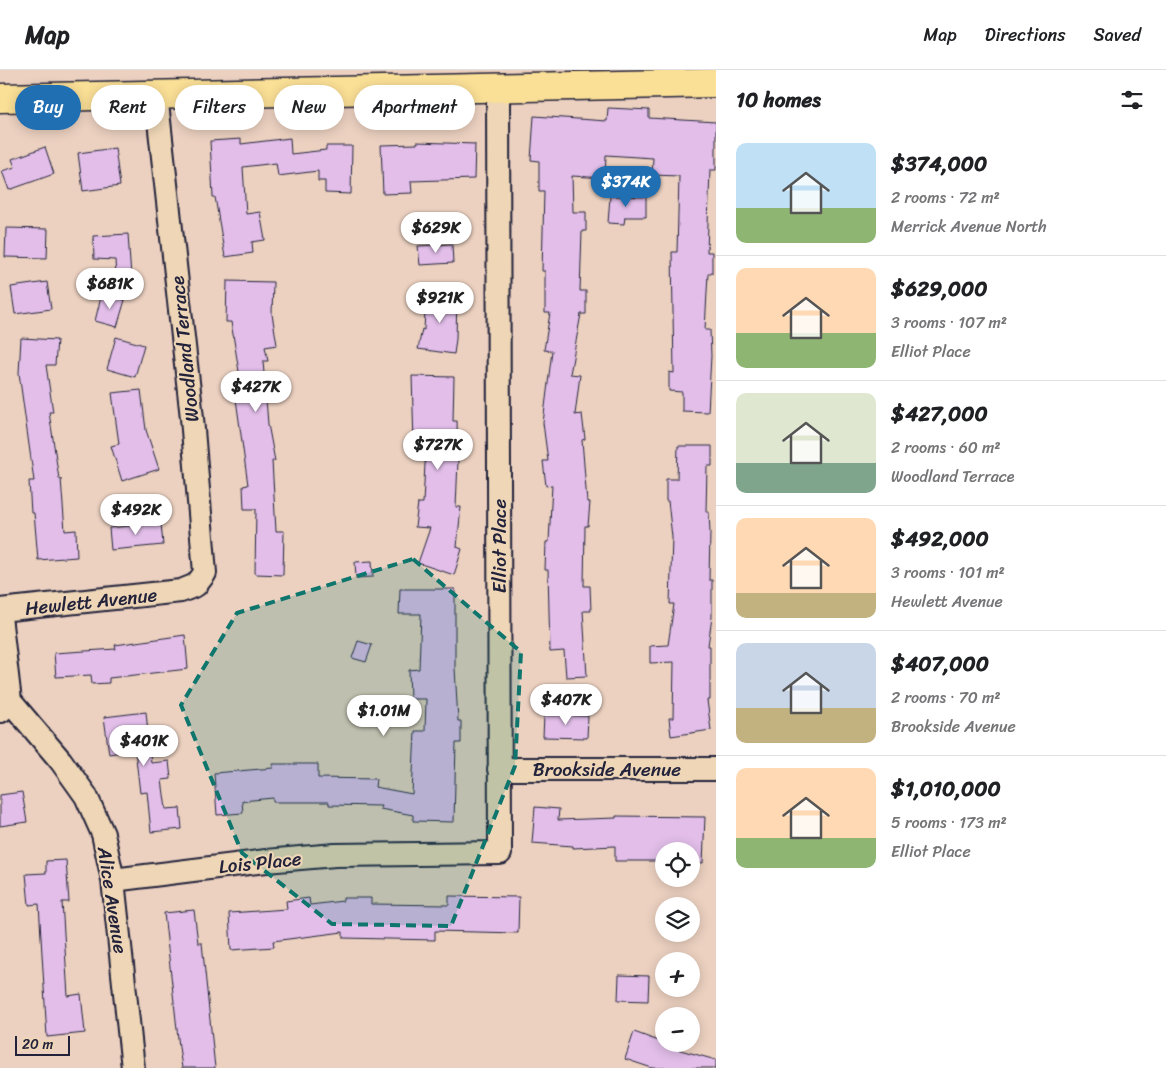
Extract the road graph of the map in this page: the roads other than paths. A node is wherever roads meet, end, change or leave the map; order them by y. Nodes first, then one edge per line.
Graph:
1 (514, 81) edge
2 (716, 83) edge
3 (165, 94) edge
4 (91, 96) edge
5 (0, 98) edge
6 (160, 130) edge
7 (181, 591) joint
8 (0, 610) edge
9 (0, 616) edge
10 (5, 706) edge
11 (499, 769) junction
12 (716, 769) edge
13 (408, 854) joint
14 (113, 880) junction
15 (133, 1068) edge

1 - 2 main road
1 - 3 main road
1 - 11 street, Elliot Place
4 - 5 main road
6 - 7 street, Woodland Terrace
7 - 8 street, Hewlett Avenue
9 - 10 street
10 - 14 street, Alice Avenue
11 - 12 street, Brookside Avenue
11 - 13 street, Elliot Place
13 - 14 street, Lois Place
14 - 15 street, Alice Avenue

